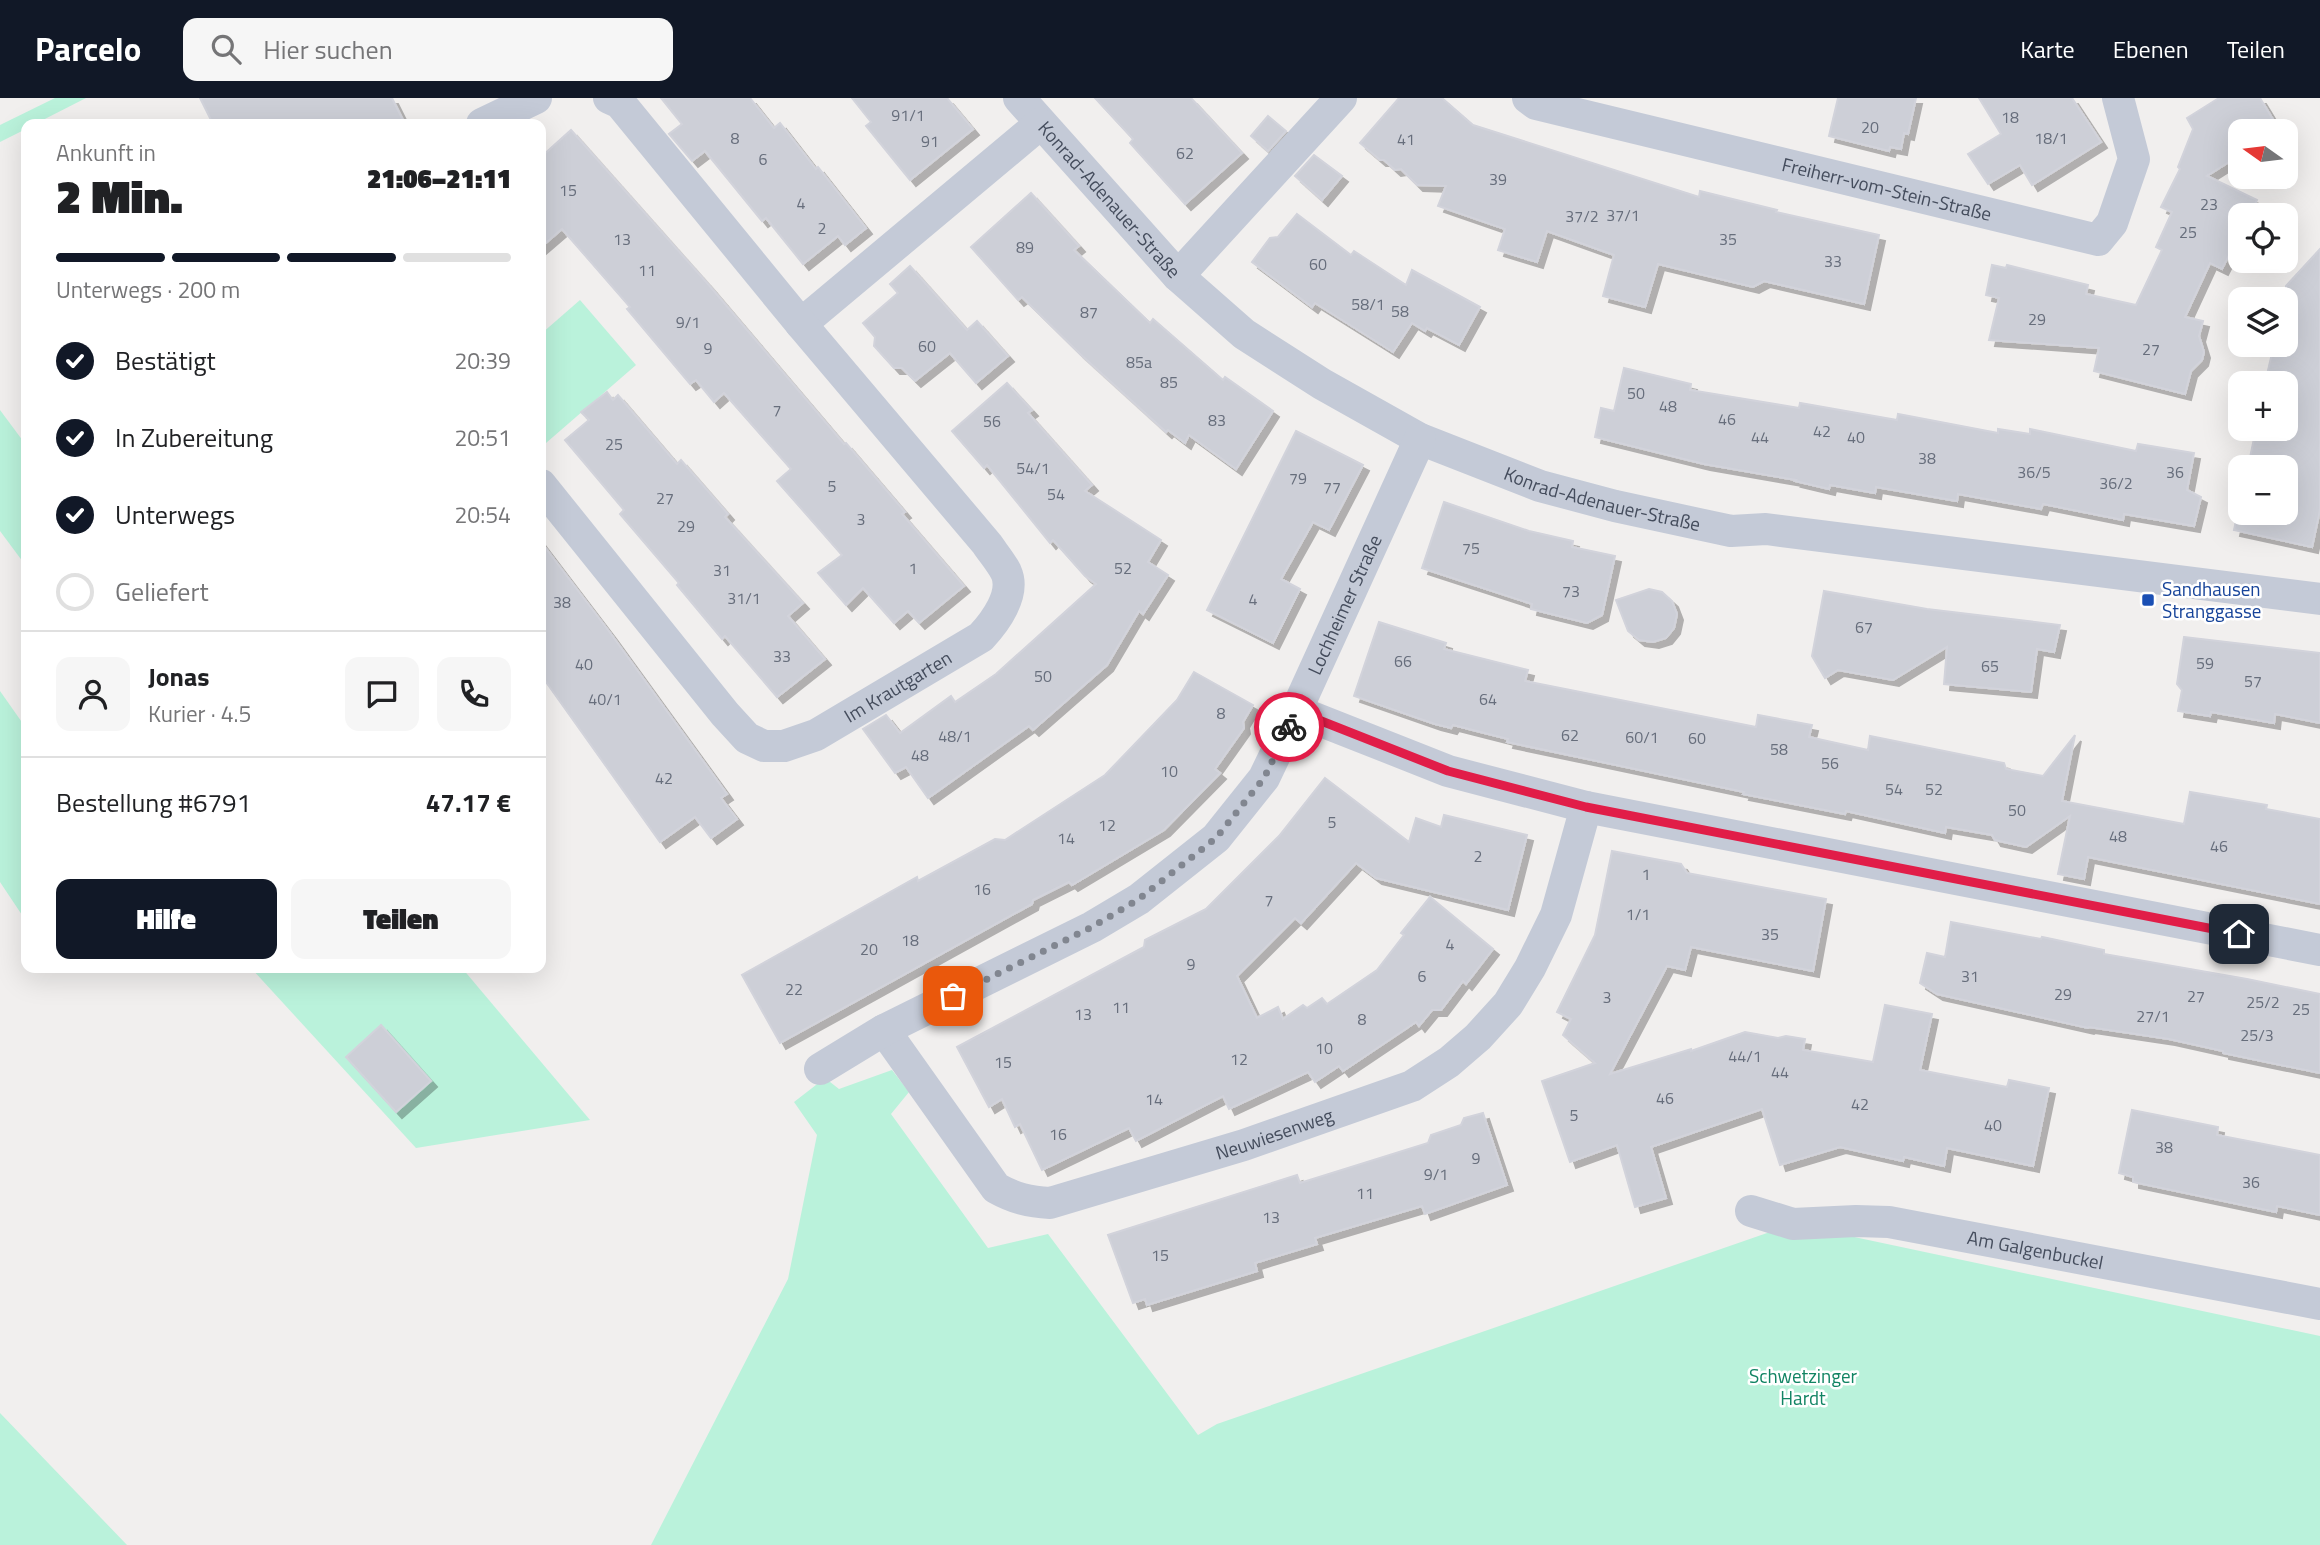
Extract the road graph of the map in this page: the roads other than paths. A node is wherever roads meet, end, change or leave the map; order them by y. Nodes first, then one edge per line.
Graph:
1 (536, 98) edge
2 (609, 98) edge
3 (1019, 98) edge
4 (1341, 98) edge
5 (1528, 98) edge
6 (2118, 98) edge
7 (492, 119) edge
8 (1040, 124) junction
9 (1178, 276) junction
10 (801, 324) junction
11 (1420, 439) junction
12 (546, 491) edge
13 (2320, 598) edge
14 (1296, 711) junction
15 (1586, 807) junction
16 (2320, 950) edge
17 (884, 1030) junction
18 (820, 1069) dead end
19 (1751, 1211) dead end
20 (2320, 1304) edge

1 - 7 street
2 - 10 street, Im Krautgarten
3 - 8 street, Konrad-Adenauer-Straße
4 - 9 street
5 - 6 street, Freiherr-vom-Stein-Straße
8 - 9 street, Konrad-Adenauer-Straße
8 - 10 street
9 - 11 street, Konrad-Adenauer-Straße
10 - 12 street, Im Krautgarten
11 - 13 street, Konrad-Adenauer-Straße
11 - 14 street, Lochheimer Straße
14 - 15 street
14 - 17 street, Lochheimer Straße
15 - 16 street
15 - 17 street, Neuwiesenweg
17 - 18 street, Lochheimer Straße
19 - 20 street, Am Galgenbuckel

